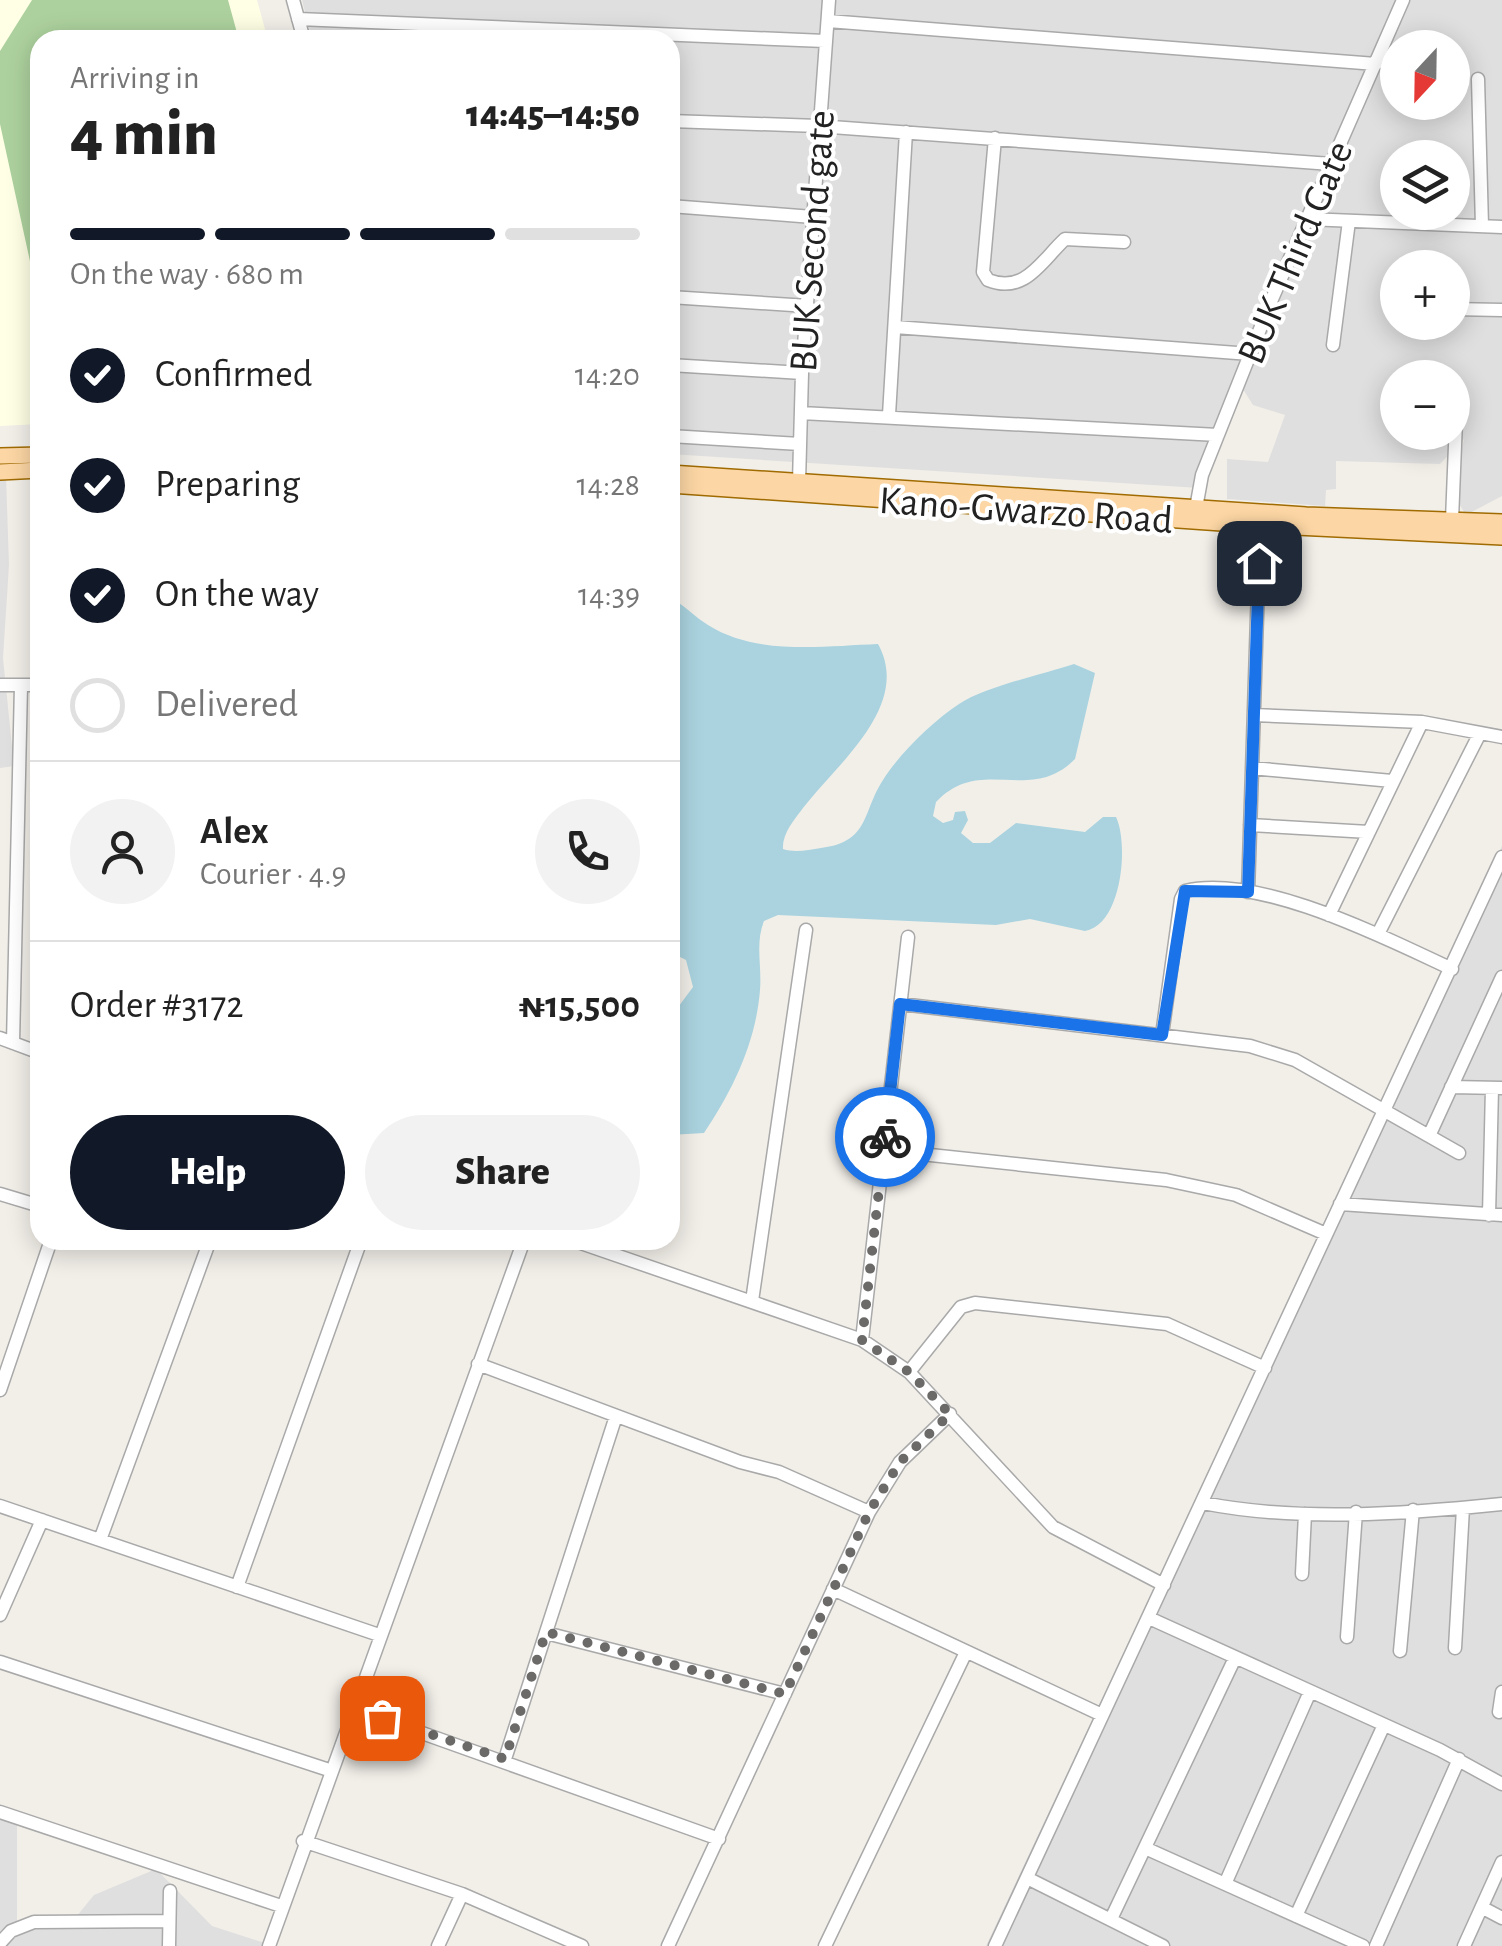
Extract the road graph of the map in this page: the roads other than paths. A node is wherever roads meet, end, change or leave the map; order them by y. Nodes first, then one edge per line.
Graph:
1 (293, 0) edge
2 (829, 0) edge
3 (1403, 0) edge
4 (298, 19) junction
5 (828, 22) junction
6 (301, 30) edge
7 (562, 30) edge
8 (680, 35) edge
9 (825, 41) junction
10 (1376, 64) junction
11 (1478, 80) dead end
12 (680, 120) edge
13 (818, 126) junction
14 (906, 132) junction
15 (995, 138) junction
16 (1331, 164) junction
17 (680, 207) edge
18 (814, 218) junction
19 (1307, 219) junction
20 (1349, 221) junction
21 (1482, 226) junction
22 (1502, 228) edge
23 (1124, 242) dead end
24 (680, 298) edge
25 (808, 306) junction
26 (1470, 309) edge
27 (1502, 310) edge
28 (894, 327) junction
29 (1333, 345) dead end
30 (1250, 354) junction
31 (680, 366) edge
32 (802, 373) junction
33 (800, 413) junction
34 (889, 415) junction
35 (1218, 435) junction
36 (680, 437) edge
37 (800, 444) junction
38 (1455, 450) edge
39 (30, 455) edge
40 (0, 456) edge
41 (30, 470) edge
42 (0, 472) edge
43 (680, 474) edge
44 (800, 482) junction
45 (680, 486) edge
46 (1196, 508) junction
47 (1452, 520) junction
48 (1502, 522) edge
49 (1260, 525) junction
50 (1383, 525) junction
51 (1502, 537) edge
52 (0, 685) edge
53 (21, 685) junction
54 (30, 685) edge
55 (1254, 715) junction
56 (1422, 722) junction
57 (1480, 733) junction
58 (1502, 738) edge
59 (1252, 768) junction
60 (1392, 781) junction
61 (1250, 825) junction
62 (1369, 832) junction
63 (1502, 856) edge
64 (1248, 892) junction
65 (1329, 916) junction
66 (806, 930) dead end
67 (1378, 934) junction
68 (908, 937) dead end
69 (1452, 969) junction
70 (1502, 977) edge
71 (900, 1004) junction
72 (1162, 1035) junction
73 (7, 1041) edge
74 (1451, 1088) junction
75 (1497, 1088) edge
76 (1384, 1110) junction
77 (1429, 1136) junction
78 (883, 1150) junction
79 (1459, 1153) dead end
80 (0, 1194) edge
81 (30, 1203) edge
82 (1340, 1204) junction
83 (1495, 1215) edge
84 (1326, 1234) junction
85 (48, 1250) edge
86 (206, 1250) edge
87 (357, 1250) edge
88 (520, 1250) edge
89 (621, 1250) edge
90 (752, 1302) junction
91 (862, 1340) junction
92 (7, 1349) edge
93 (478, 1364) junction
94 (1265, 1368) junction
95 (909, 1372) junction
96 (0, 1390) edge
97 (950, 1414) junction
98 (616, 1416) junction
99 (1203, 1503) junction
100 (1502, 1504) edge
101 (0, 1506) edge
102 (1463, 1508) junction
103 (1413, 1510) junction
104 (869, 1512) junction
105 (1356, 1512) junction
106 (1305, 1514) junction
107 (42, 1520) junction
108 (100, 1540) junction
109 (1302, 1574) dead end
110 (1164, 1585) junction
111 (238, 1586) junction
112 (833, 1589) junction
113 (0, 1615) edge
114 (1149, 1618) junction
115 (546, 1632) junction
116 (379, 1635) junction
117 (1347, 1637) dead end
118 (1454, 1648) dead end
119 (1400, 1650) dead end
120 (966, 1652) junction
121 (1234, 1660) junction
122 (0, 1662) edge
123 (1502, 1692) edge
124 (785, 1694) junction
125 (1309, 1694) junction
126 (352, 1708) junction
127 (1499, 1712) dead end
128 (1102, 1716) junction
129 (1383, 1727) junction
130 (505, 1759) junction
131 (1459, 1760) junction
132 (329, 1770) junction
133 (1502, 1784) edge
134 (0, 1812) edge
135 (719, 1838) junction
136 (303, 1841) junction
137 (1145, 1848) junction
138 (1502, 1862) edge
139 (1027, 1878) junction
140 (1226, 1884) junction
141 (170, 1891) dead end
142 (462, 1894) junction
143 (280, 1906) junction
144 (1483, 1908) junction
145 (1296, 1916) junction
146 (1502, 1918) edge
147 (1112, 1919) junction
148 (169, 1920) junction
149 (0, 1943) edge
150 (169, 1946) edge
151 (268, 1946) edge
152 (438, 1946) edge
153 (582, 1946) edge
154 (668, 1946) edge
155 (825, 1946) edge
156 (995, 1946) edge
157 (1163, 1946) edge
158 (1363, 1946) edge
159 (1376, 1946) edge
160 (1464, 1946) edge

1 - 4 street
2 - 5 street, BUK Second gate
3 - 10 street, BUK Third Gate
4 - 6 street
4 - 7 street
5 - 9 street, BUK Second gate
5 - 10 street
8 - 9 street
9 - 13 street, BUK Second gate
10 - 16 street, BUK Third Gate
11 - 21 street
12 - 13 street
13 - 14 street
13 - 18 street, BUK Second gate
14 - 15 street
14 - 28 street
15 - 16 street
15 - 23 street
16 - 19 street, BUK Third Gate
17 - 18 street
18 - 25 street, BUK Second gate
19 - 20 street
19 - 30 street, BUK Third Gate
20 - 21 street
20 - 29 street
21 - 22 street
24 - 25 street
25 - 32 street, BUK Second gate
26 - 27 street
28 - 30 street
28 - 34 street
30 - 35 street, BUK Third Gate
31 - 32 street
32 - 33 street, BUK Second gate
33 - 34 street
33 - 37 street, BUK Second gate
34 - 35 street
35 - 46 street, BUK Third Gate
36 - 37 street
37 - 44 street, BUK Second gate
38 - 47 street
39 - 40 main road
41 - 42 main road
43 - 44 main road
44 - 46 main road
45 - 49 main road, Kano-Gwarzo Road
46 - 50 main road
47 - 48 main road
47 - 50 main road
49 - 50 main road, Kano-Gwarzo Road
49 - 55 street
50 - 51 main road, Kano-Gwarzo Road
52 - 53 street
53 - 54 street
53 - 73 street
55 - 56 street
55 - 59 street
56 - 57 street
56 - 60 street
57 - 58 street
57 - 67 street
59 - 60 street
59 - 61 street
60 - 62 street
61 - 62 street
61 - 64 street
62 - 65 street
63 - 69 street
64 - 65 street
64 - 72 street
65 - 67 street
66 - 90 street
67 - 69 street
68 - 71 street
69 - 76 street
70 - 74 street
71 - 72 street
71 - 78 street
72 - 76 street
74 - 75 street
74 - 77 street
75 - 83 street
76 - 77 street
76 - 82 street
77 - 79 street
78 - 84 street
78 - 91 street
80 - 81 street
82 - 83 street
82 - 84 street
84 - 94 street
85 - 92 street
86 - 108 street
87 - 111 street
88 - 93 street
89 - 90 street
90 - 91 street
91 - 95 street
92 - 96 street
93 - 98 street
93 - 116 street
94 - 95 street
94 - 99 street
95 - 97 street
97 - 104 street
97 - 110 street
98 - 104 street
98 - 115 street
99 - 106 street
99 - 110 street
100 - 102 street
101 - 107 street
102 - 103 street
102 - 118 street
103 - 105 street
103 - 119 street
104 - 112 street
105 - 106 street
105 - 117 street
106 - 109 street
107 - 108 street
107 - 113 street
108 - 111 street
110 - 114 street
111 - 116 street
112 - 120 street
112 - 124 street
114 - 121 street
114 - 128 street
115 - 124 street
115 - 130 street
116 - 126 street
120 - 128 street
120 - 155 street
121 - 125 street
121 - 137 street
122 - 132 street
123 - 127 street
124 - 135 street
125 - 129 street
125 - 140 street
126 - 130 street
126 - 132 street
128 - 139 street
129 - 131 street
129 - 145 street
130 - 135 street
131 - 133 street
131 - 159 street
132 - 136 street
134 - 143 street
135 - 154 street
136 - 142 street
136 - 143 street
137 - 140 street
137 - 147 street
138 - 144 street
139 - 147 street
139 - 156 street
140 - 145 street
141 - 148 street
142 - 152 street
142 - 153 street
143 - 151 street
144 - 146 street
144 - 160 street
145 - 158 street
147 - 157 street
148 - 149 street
148 - 150 street

